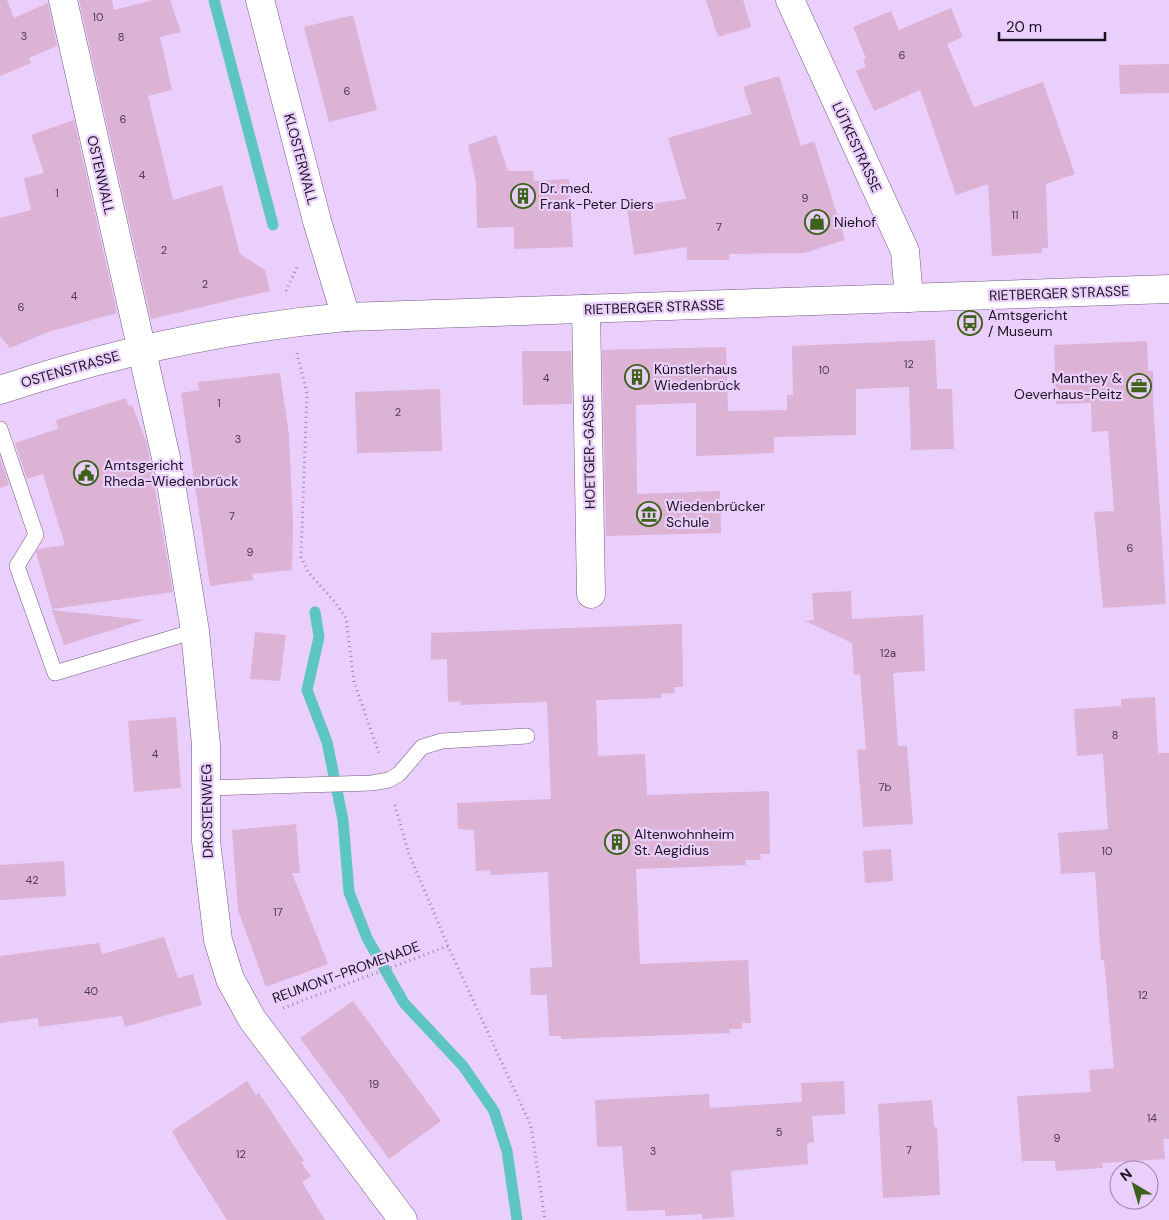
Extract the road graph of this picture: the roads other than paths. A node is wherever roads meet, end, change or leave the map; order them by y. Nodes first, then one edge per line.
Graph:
1 (63, 0) edge
2 (260, 0) edge
3 (790, 0) edge
4 (1169, 289) edge
5 (908, 298) junction
6 (586, 309) junction
7 (346, 317) junction
8 (141, 350) junction
9 (0, 390) edge
10 (0, 429) edge
11 (592, 594) dead end
12 (195, 631) junction
13 (527, 736) dead end
14 (207, 788) junction
15 (403, 1220) edge

1 - 8 street, OSTENWALL
2 - 7 street, KLOSTERWALL
3 - 5 street, LÜTKESTRASSE
4 - 5 street, RIETBERGER STRASSE
5 - 6 street, RIETBERGER STRASSE
6 - 7 street, RIETBERGER STRASSE
6 - 11 street, HOETGER-GASSE
7 - 8 street, RIETBERGER STRASSE
8 - 9 street, OSTENSTRASSE
8 - 12 street, DROSTENWEG
10 - 12 lane
12 - 14 street, DROSTENWEG
13 - 14 lane
14 - 15 street, DROSTENWEG

